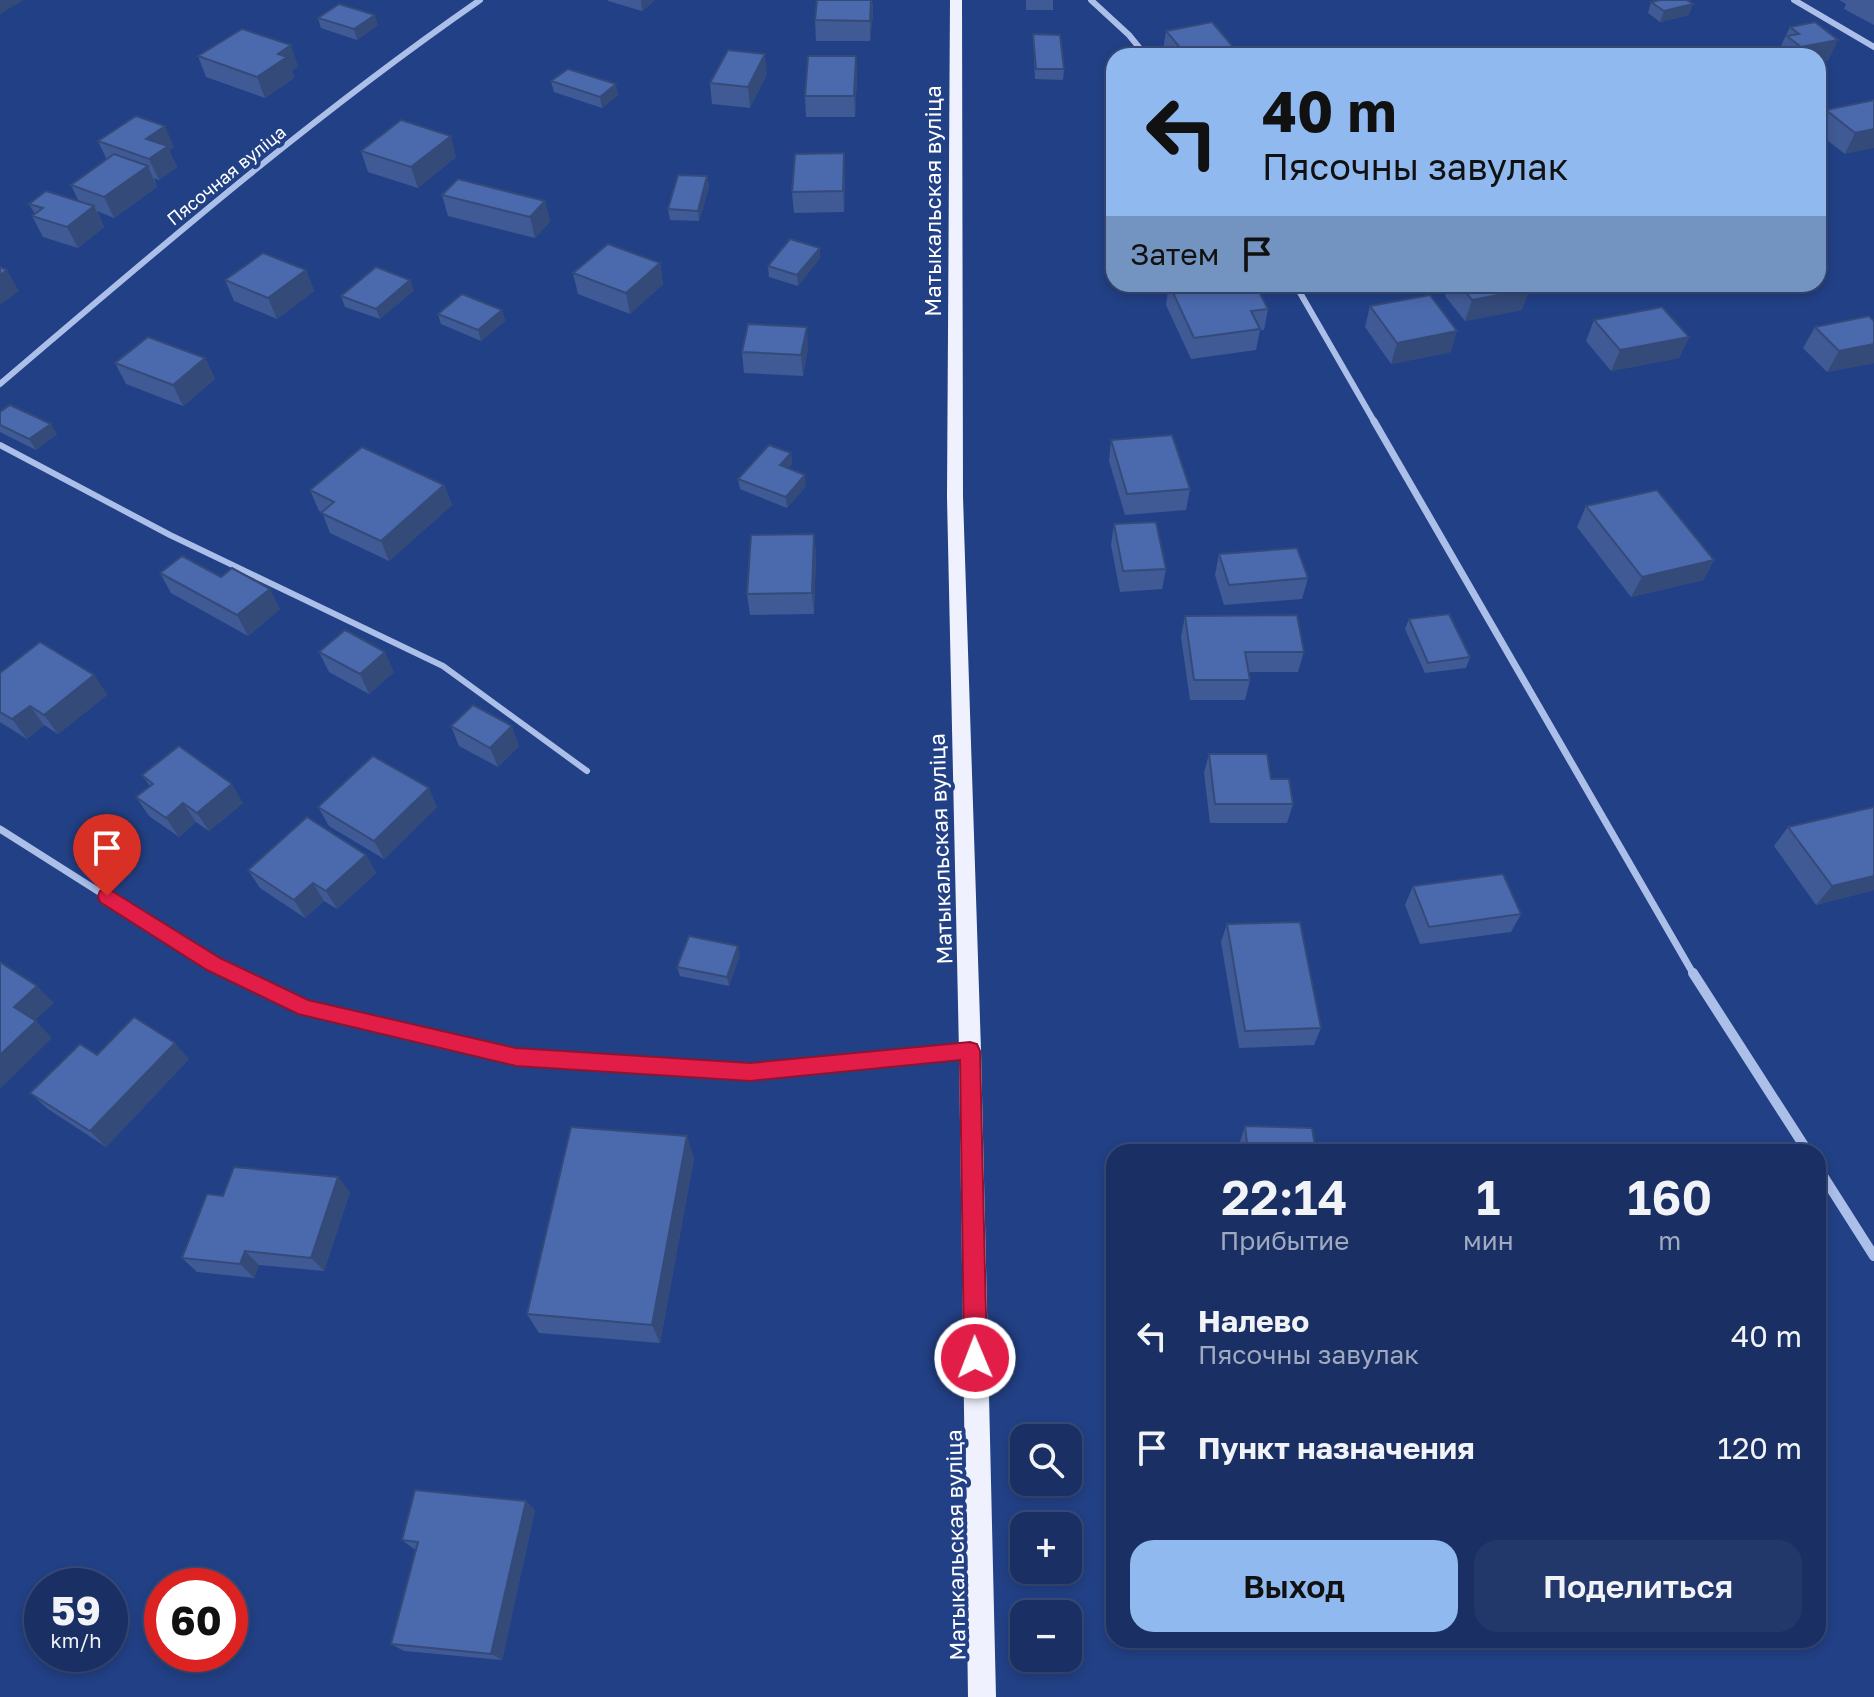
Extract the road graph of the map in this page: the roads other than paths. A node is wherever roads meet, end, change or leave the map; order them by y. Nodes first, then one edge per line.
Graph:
1 (480, 0) edge
2 (956, 0) edge
3 (1091, 0) edge
4 (1794, 0) edge
5 (1874, 47) edge
6 (1140, 48) edge
7 (1300, 292) edge
8 (0, 384) edge
9 (0, 445) edge
10 (587, 771) dead end
11 (0, 829) edge
12 (970, 1051) junction
13 (1803, 1144) edge
14 (1826, 1181) edge
15 (1874, 1256) edge
16 (982, 1697) edge

1 - 8 street, Пясочная вуліца
2 - 12 main road, Матыкальская вуліца
3 - 6 street
4 - 5 street
7 - 13 street
9 - 10 lane
11 - 12 street
12 - 16 main road, Матыкальская вуліца
14 - 15 street

